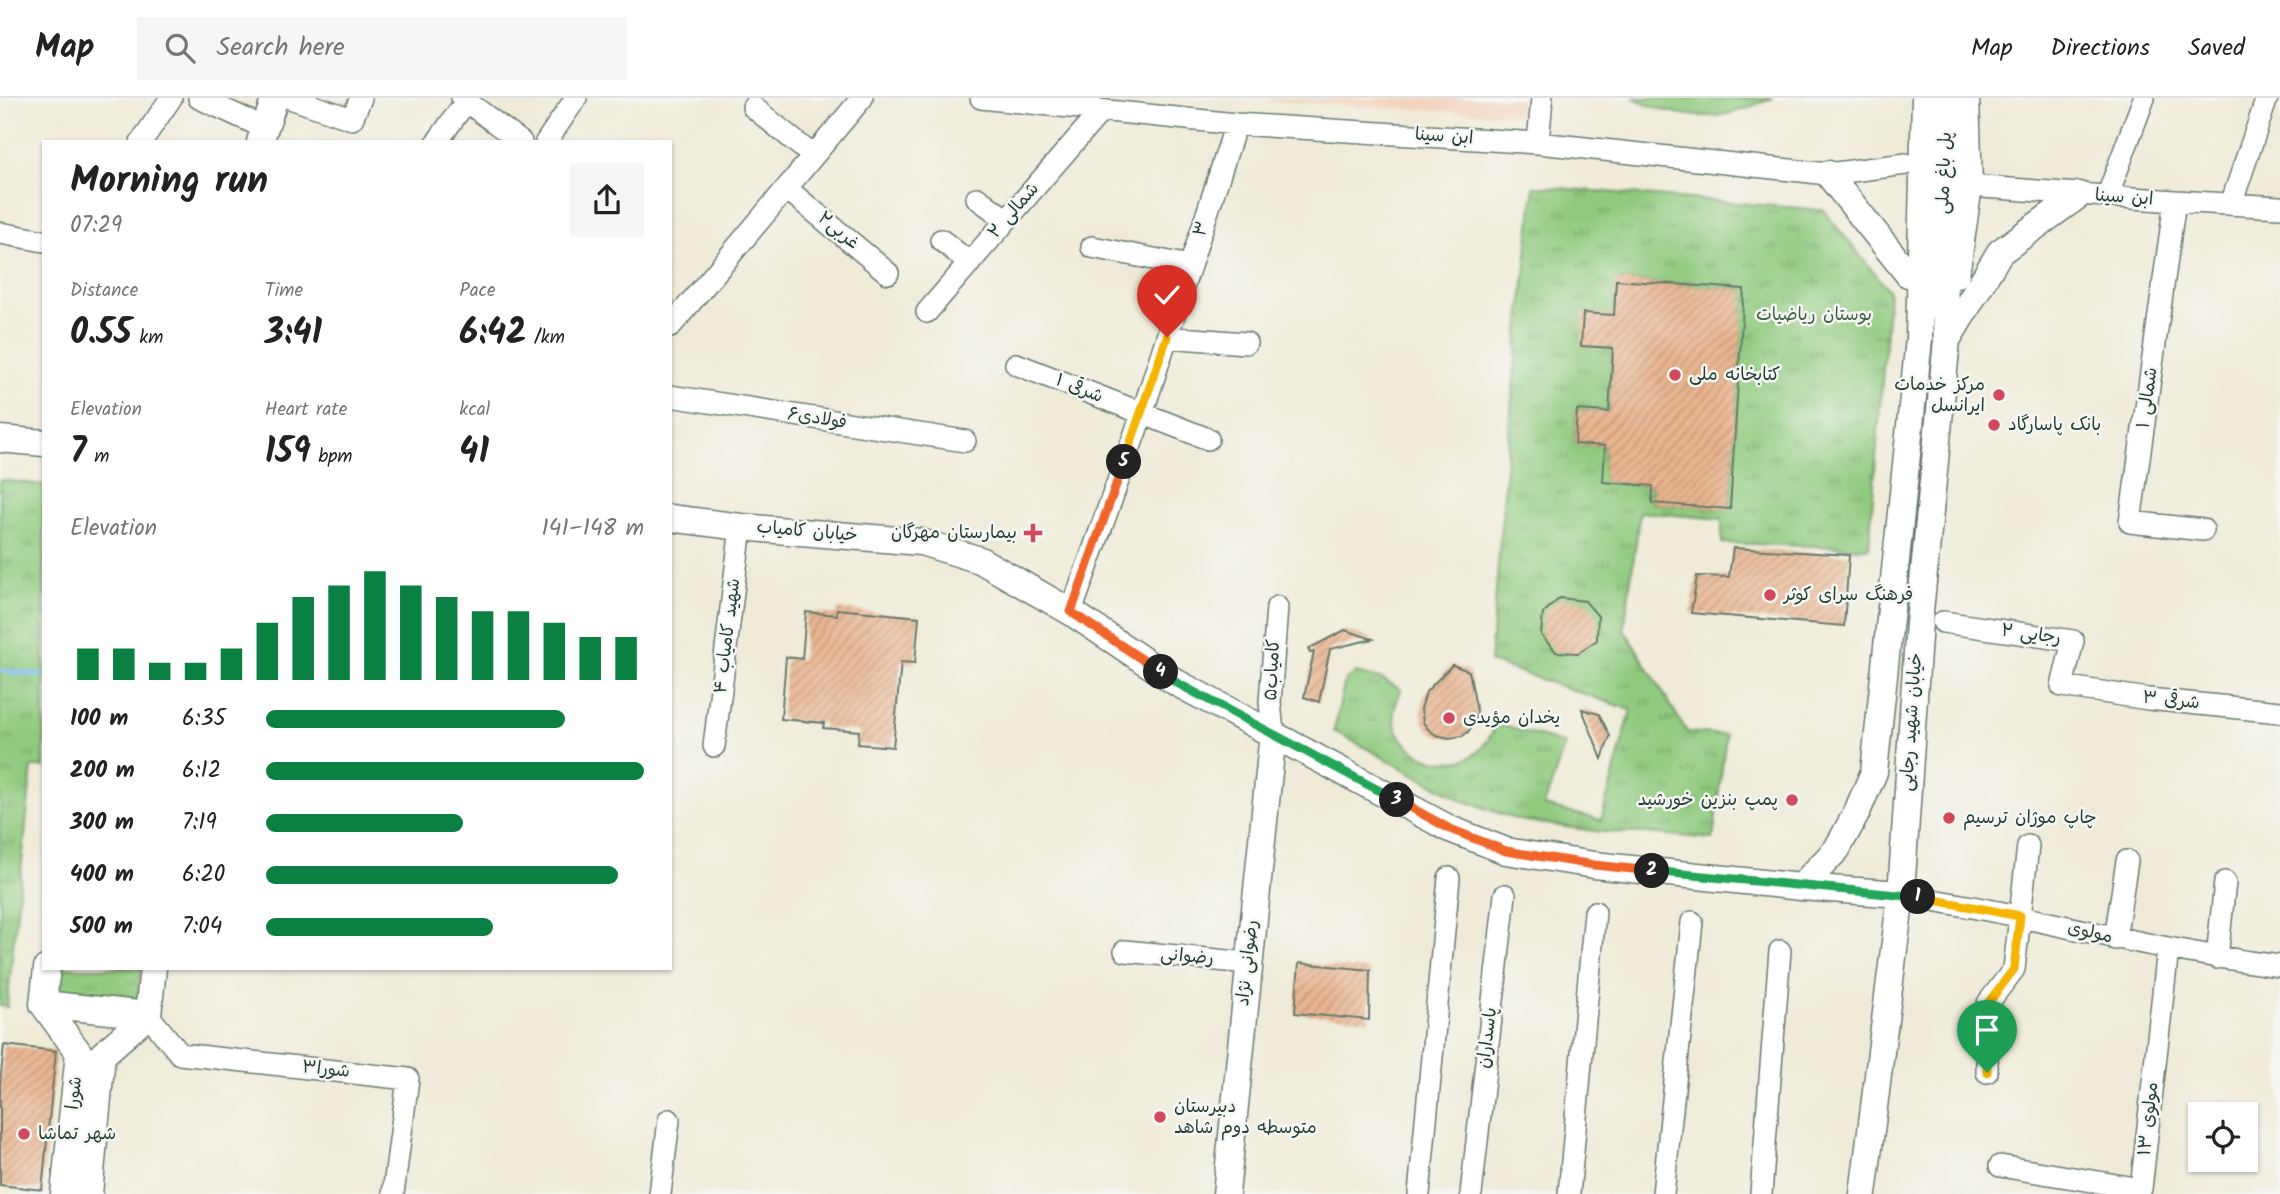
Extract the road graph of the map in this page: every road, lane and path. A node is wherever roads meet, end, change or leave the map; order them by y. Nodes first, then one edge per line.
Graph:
1 (171, 98) edge
2 (199, 98) edge
3 (275, 98) edge
4 (290, 98) edge
5 (361, 98) edge
6 (576, 98) edge
7 (862, 98) edge
8 (981, 98) edge
9 (1542, 98) edge
10 (1911, 98) edge
11 (1925, 98) edge
12 (1947, 98) edge
13 (1966, 98) edge
14 (2144, 98) edge
15 (2267, 98) edge
16 (464, 99) edge
17 (753, 107) dead end
18 (1101, 111) junction
19 (1236, 124) junction
20 (263, 135) edge
21 (554, 139) edge
22 (142, 140) edge
23 (438, 140) edge
24 (518, 140) edge
25 (1538, 143) junction
26 (813, 156) junction
27 (1906, 164) junction
28 (1828, 174) junction
29 (1969, 186) junction
30 (787, 189) junction
31 (2080, 195) junction
32 (2107, 197) junction
33 (977, 198) dead end
34 (2175, 201) junction
35 (2231, 204) junction
36 (2280, 207) edge
37 (1007, 220) junction
38 (0, 233) edge
39 (941, 240) dead end
40 (42, 241) edge
41 (1092, 247) dead end
42 (1932, 248) junction
43 (970, 263) junction
44 (1190, 266) junction
45 (888, 273) dead end
46 (1908, 274) junction
47 (928, 312) dead end
48 (672, 325) edge
49 (1167, 337) junction
50 (1947, 340) junction
51 (1246, 343) dead end
52 (1917, 355) junction
53 (1016, 364) dead end
54 (672, 396) edge
55 (1142, 414) junction
56 (0, 439) edge
57 (1208, 439) dead end
58 (965, 441) dead end
59 (42, 443) edge
60 (672, 518) edge
61 (741, 527) junction
62 (2203, 530) dead end
63 (1277, 607) dead end
64 (1071, 612) junction
65 (1943, 622) dead end
66 (2062, 686) joint
67 (2280, 712) edge
68 (1273, 733) junction
69 (714, 746) dead end
70 (2028, 846) dead end
71 (2127, 860) dead end
72 (1449, 878) dead end
73 (2225, 883) dead end
74 (1801, 887) junction
75 (1901, 894) junction
76 (1505, 895) dead end
77 (1595, 912) dead end
78 (2020, 916) junction
79 (1692, 922) dead end
80 (2115, 939) junction
81 (2168, 949) junction
82 (1125, 951) dead end
83 (1780, 951) dead end
84 (2217, 958) junction
85 (1248, 963) junction
86 (2280, 966) edge
87 (47, 970) edge
88 (153, 970) edge
89 (43, 1004) junction
90 (148, 1015) junction
91 (1987, 1072) dead end
92 (669, 1120) dead end
93 (2000, 1166) dead end
94 (1472, 1188) edge
95 (64, 1194) edge
96 (89, 1194) edge
97 (393, 1194) edge
98 (660, 1194) edge
99 (1226, 1194) edge
100 (1419, 1194) edge
101 (1569, 1194) edge
102 (1663, 1194) edge
103 (1761, 1194) edge
104 (1863, 1194) edge

1 - 22 street
2 - 20 street
3 - 20 main road
4 - 5 street
6 - 21 street
7 - 26 street
8 - 18 street, ابن سینا
9 - 25 street
10 - 27 main road
11 - 42 main road, پل باغ ملی
12 - 42 main road, پل باغ ملی
13 - 29 main road
14 - 32 street
15 - 35 street
16 - 23 street
16 - 24 street
17 - 26 street
18 - 19 street, ابن سینا
18 - 37 street, ۲ شمالی
19 - 25 street, ابن سینا
19 - 44 street, ۳
25 - 28 street, ابن سینا
26 - 30 street
27 - 28 street, ابن سینا
27 - 46 main road
28 - 46 main road
29 - 31 street, ابن سینا
29 - 50 main road
30 - 45 street, غربی۲
30 - 48 street
31 - 32 street, ابن سینا
31 - 50 main road
32 - 34 street, ابن سینا
33 - 37 street
34 - 35 street, ابن سینا
34 - 62 street, شمالی ۱
35 - 36 street, ابن سینا
37 - 43 street, ۲ شمالی
38 - 40 street
39 - 43 street
41 - 44 street
42 - 50 main road, خیابان شهید رجایی
42 - 52 main road, خیابان شهید رجایی
43 - 47 street, ۲ شمالی
44 - 49 street, ۳
46 - 52 main road
49 - 51 street
49 - 55 street, ۳
50 - 75 main road, خیابان شهید رجایی
52 - 74 main road, خیابان شهید رجایی
53 - 55 street, ۱ شرقی
54 - 58 street, فولادی۶
55 - 57 street, ۱ شرقی
55 - 64 street, ۳
56 - 59 main road
60 - 61 main road, خیابان کامیاب
61 - 64 main road, خیابان کامیاب
61 - 69 street, شهید کامیاب ۴
63 - 68 street, کامیاب۵
64 - 68 main road, خیابان کامیاب
65 - 66 street, رجایی ۲
66 - 67 street, شرقی ۳
68 - 74 main road, خیابان کامیاب
68 - 85 main road, رضوانی نژاد
70 - 78 street
71 - 80 street
72 - 100 street
73 - 84 street
74 - 75 main road, خیابان کامیاب
75 - 78 street, مولوی
75 - 104 main road, خیابان شهید رجایی
76 - 94 street, پاسداران
77 - 101 street
78 - 80 street, مولوی
78 - 91 street
79 - 102 street
80 - 81 street, مولوی
81 - 84 street, مولوی
81 - 93 street, مولوی ۱۳
82 - 85 street, رضوانی
83 - 103 street
84 - 86 street, مولوی
85 - 99 main road, رضوانی نژاد
87 - 89 main road
88 - 90 main road
89 - 90 main road
89 - 95 main road, شورا
90 - 96 main road, شورا
90 - 97 street, شورا۳
92 - 98 street

